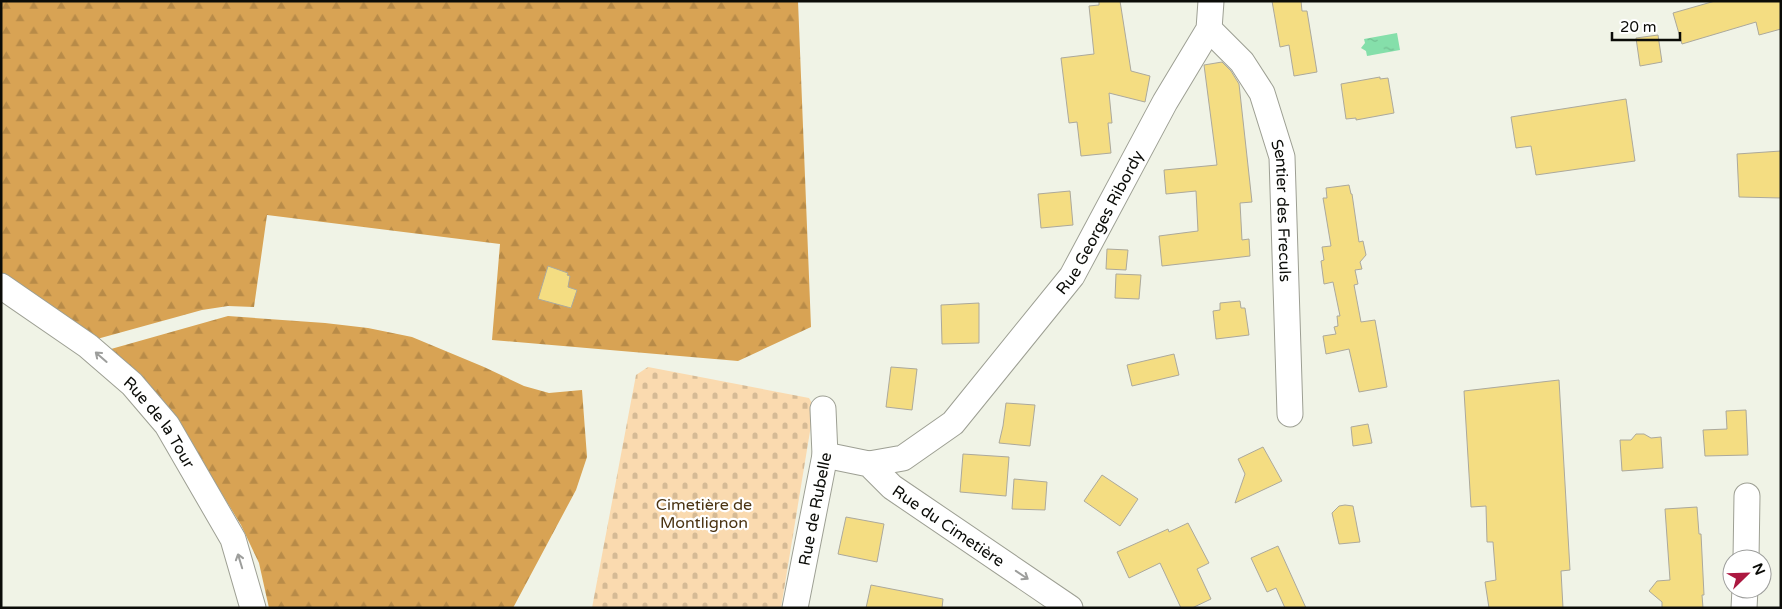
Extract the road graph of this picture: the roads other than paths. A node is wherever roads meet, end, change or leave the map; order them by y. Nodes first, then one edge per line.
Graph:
1 (1211, 1) edge
2 (1209, 29) junction
3 (1, 286) edge
4 (823, 409) dead end
5 (1290, 414) dead end
6 (824, 455) junction
7 (869, 464) junction
8 (1747, 496) dead end
9 (1746, 549) edge
10 (253, 608) edge
11 (795, 608) edge
12 (1070, 608) edge

1 - 2 street, Rue Georges Ribordy
2 - 5 street, Sentier des Freculs
2 - 7 street, Rue Georges Ribordy
10 -> 3 street, Rue de la Tour
4 - 6 street, Rue de Rubelle
6 - 7 street
6 - 11 street, Rue de Rubelle
7 -> 12 street, Rue du Cimetière
8 - 9 street

